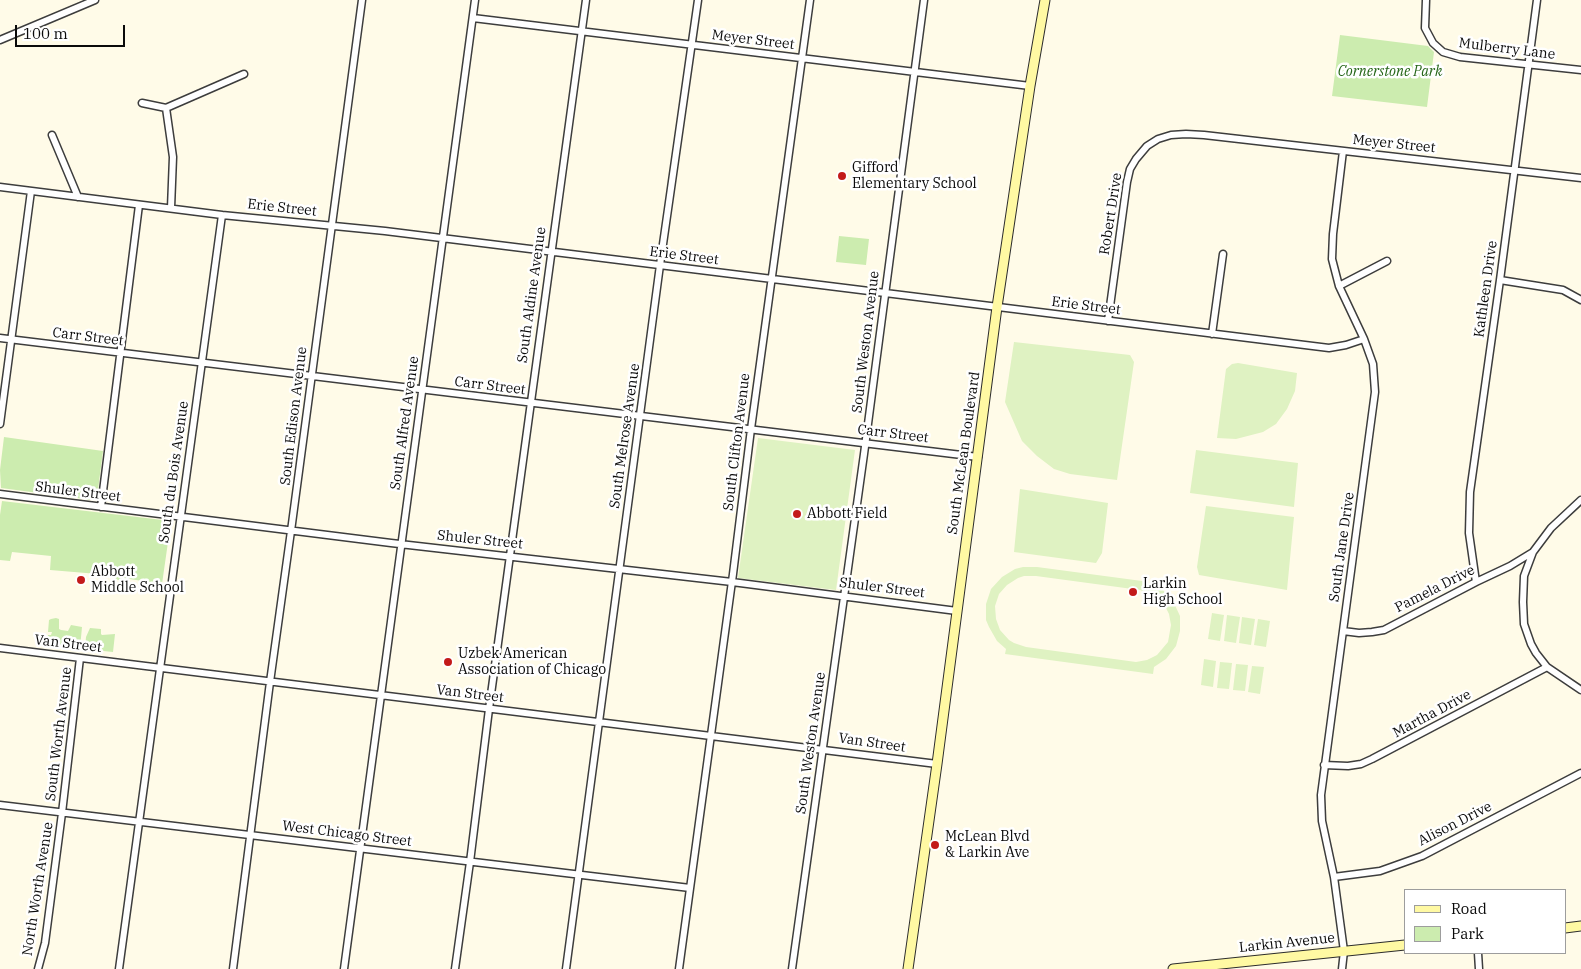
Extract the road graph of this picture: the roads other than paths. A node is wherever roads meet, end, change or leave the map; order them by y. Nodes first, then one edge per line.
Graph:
1 (77, 0) edge
2 (95, 0) edge
3 (362, 0) edge
4 (475, 0) edge
5 (586, 0) edge
6 (698, 0) edge
7 (810, 0) edge
8 (924, 0) edge
9 (1045, 0) edge
10 (1426, 0) edge
11 (1537, 0) edge
12 (75, 8) junction
13 (472, 18) junction
14 (582, 32) junction
15 (0, 40) edge
16 (692, 45) junction
17 (802, 59) junction
18 (1529, 64) junction
19 (1581, 70) edge
20 (914, 73) junction
21 (244, 74) dead end
22 (1030, 86) junction
23 (142, 103) dead end
24 (166, 108) junction
25 (52, 135) dead end
26 (1204, 135) joint
27 (1343, 151) junction
28 (1514, 171) junction
29 (1581, 178) edge
30 (0, 187) edge
31 (31, 191) junction
32 (78, 197) junction
33 (139, 205) junction
34 (170, 208) junction
35 (222, 215) junction
36 (332, 226) junction
37 (442, 239) junction
38 (551, 252) junction
39 (1223, 254) dead end
40 (1387, 261) dead end
41 (660, 266) junction
42 (772, 279) junction
43 (1500, 280) junction
44 (1339, 286) junction
45 (885, 293) junction
46 (1581, 300) edge
47 (997, 307) junction
48 (1108, 321) junction
49 (1212, 334) junction
50 (0, 338) edge
51 (1364, 339) junction
52 (11, 340) junction
53 (121, 353) junction
54 (202, 363) junction
55 (311, 376) junction
56 (422, 390) junction
57 (531, 403) junction
58 (641, 416) junction
59 (0, 424) edge
60 (751, 429) junction
61 (865, 443) junction
62 (978, 457) junction
63 (0, 494) edge
64 (1581, 499) edge
65 (101, 507) junction
66 (181, 517) junction
67 (292, 531) junction
68 (401, 544) junction
69 (1534, 552) junction
70 (510, 556) junction
71 (620, 569) junction
72 (732, 582) junction
73 (1476, 582) junction
74 (844, 596) junction
75 (957, 611) junction
76 (1343, 631) junction
77 (0, 648) edge
78 (80, 658) junction
79 (1547, 667) junction
80 (161, 668) junction
81 (270, 682) junction
82 (1581, 690) edge
83 (380, 695) junction
84 (489, 709) junction
85 (598, 722) junction
86 (711, 736) junction
87 (823, 749) junction
88 (937, 764) junction
89 (1324, 765) junction
90 (1581, 773) edge
91 (0, 805) edge
92 (62, 813) junction
93 (140, 822) junction
94 (251, 836) junction
95 (360, 849) junction
96 (470, 862) junction
97 (579, 875) junction
98 (1334, 877) junction
99 (690, 888) junction
100 (1581, 926) edge
101 (1566, 928) edge
102 (1404, 945) edge
103 (1344, 951) junction
104 (1478, 954) edge
105 (38, 969) edge
106 (119, 969) edge
107 (233, 969) edge
108 (344, 969) edge
109 (455, 969) edge
110 (566, 969) edge
111 (679, 969) edge
112 (792, 969) edge
113 (908, 969) edge
114 (1173, 969) edge
115 (1342, 969) edge
116 (1479, 969) edge

1 - 12 street
2 - 12 street
3 - 36 street, South Edison Avenue
4 - 13 street, South Alfred Avenue
5 - 14 street, South Aldine Avenue
6 - 16 street, South Melrose Avenue
7 - 17 street, South Clifton Avenue
8 - 20 street, South Weston Avenue
9 - 22 main road, South McLean Boulevard
10 - 18 street, Mulberry Lane
11 - 18 street, Kathleen Drive
12 - 15 street
13 - 14 street, Meyer Street
13 - 37 street, South Alfred Avenue
14 - 16 street, Meyer Street
14 - 38 street, South Aldine Avenue
16 - 17 street, Meyer Street
16 - 41 street, South Melrose Avenue
17 - 20 street, Meyer Street
17 - 42 street, South Clifton Avenue
18 - 19 street, Mulberry Lane
18 - 28 street, Kathleen Drive
20 - 22 street, Meyer Street
20 - 45 street, South Weston Avenue
21 - 24 street
22 - 47 main road, South McLean Boulevard
23 - 24 street
24 - 34 street
25 - 32 street
26 - 27 street, Meyer Street
26 - 48 street, Robert Drive
27 - 28 street, Meyer Street
27 - 44 street, South Jane Drive
28 - 29 street, Meyer Street
28 - 43 street, Kathleen Drive
30 - 31 street, Erie Street
31 - 32 street, Erie Street
31 - 52 street
32 - 33 street, Erie Street
33 - 34 street, Erie Street
33 - 53 street
34 - 35 street, Erie Street
35 - 36 street, Erie Street
35 - 54 street, South du Bois Avenue
36 - 37 street, Erie Street
36 - 55 street, South Edison Avenue
37 - 38 street, Erie Street
37 - 56 street, South Alfred Avenue
38 - 41 street, Erie Street
38 - 57 street, South Aldine Avenue
39 - 49 street
40 - 44 street
41 - 42 street, Erie Street
41 - 58 street, South Melrose Avenue
42 - 45 street, Erie Street
42 - 60 street, South Clifton Avenue
43 - 46 street
43 - 73 street, Kathleen Drive
44 - 51 street, South Jane Drive
45 - 47 street, Erie Street
45 - 61 street, South Weston Avenue
47 - 48 street, Erie Street
47 - 62 main road, South McLean Boulevard
48 - 49 street, Erie Street
49 - 51 street, Erie Street
50 - 52 street, Carr Street
51 - 76 street, South Jane Drive
52 - 53 street, Carr Street
52 - 59 street
53 - 54 street, Carr Street
53 - 65 street
54 - 55 street, Carr Street
54 - 66 street, South du Bois Avenue
55 - 56 street, Carr Street
55 - 67 street, South Edison Avenue
56 - 57 street, Carr Street
56 - 68 street, South Alfred Avenue
57 - 58 street, Carr Street
57 - 70 street, South Aldine Avenue
58 - 60 street, Carr Street
58 - 71 street, South Melrose Avenue
60 - 61 street, Carr Street
60 - 72 street, South Clifton Avenue
61 - 62 street, Carr Street
61 - 74 street, South Weston Avenue
62 - 75 main road, South McLean Boulevard
63 - 65 street, Shuler Street
64 - 69 street
65 - 66 street, Shuler Street
66 - 67 street, Shuler Street
66 - 80 street, South du Bois Avenue
67 - 68 street, Shuler Street
67 - 81 street, South Edison Avenue
68 - 70 street, Shuler Street
68 - 83 street, South Alfred Avenue
69 - 73 street, Pamela Drive
69 - 79 street
70 - 71 street, Shuler Street
70 - 84 street, South Aldine Avenue
71 - 72 street, Shuler Street
71 - 85 street, South Melrose Avenue
72 - 74 street, Shuler Street
72 - 86 street, South Clifton Avenue
73 - 76 street, Pamela Drive
74 - 75 street, Shuler Street
74 - 87 street, South Weston Avenue
75 - 88 main road, South McLean Boulevard
76 - 89 street, South Jane Drive
77 - 78 street, Van Street
78 - 80 street, Van Street
78 - 92 street, South Worth Avenue
79 - 82 street
79 - 89 street, Martha Drive
80 - 81 street, Van Street
80 - 93 street, South du Bois Avenue
81 - 83 street, Van Street
81 - 94 street, South Edison Avenue
83 - 84 street, Van Street
83 - 95 street, South Alfred Avenue
84 - 85 street, Van Street
84 - 96 street, South Aldine Avenue
85 - 86 street, Van Street
85 - 97 street, South Melrose Avenue
86 - 87 street, Van Street
86 - 99 street, South Clifton Avenue
87 - 88 street, Van Street
87 - 112 street, South Weston Avenue
88 - 113 main road, South McLean Boulevard
89 - 98 street, South Jane Drive
90 - 98 street, Alison Drive
91 - 92 street, West Chicago Street
92 - 93 street, West Chicago Street
92 - 105 street, North Worth Avenue
93 - 94 street, West Chicago Street
93 - 106 street, South du Bois Avenue
94 - 95 street, West Chicago Street
94 - 107 street, South Edison Avenue
95 - 96 street, West Chicago Street
95 - 108 street, South Alfred Avenue
96 - 97 street, West Chicago Street
96 - 109 street, South Aldine Avenue
97 - 99 street, West Chicago Street
97 - 110 street, South Melrose Avenue
98 - 103 street, South Jane Drive
99 - 111 street, South Clifton Avenue
100 - 101 main road
102 - 103 main road, Larkin Avenue
103 - 114 main road, Larkin Avenue
103 - 115 street, South Jane Drive
104 - 116 street

